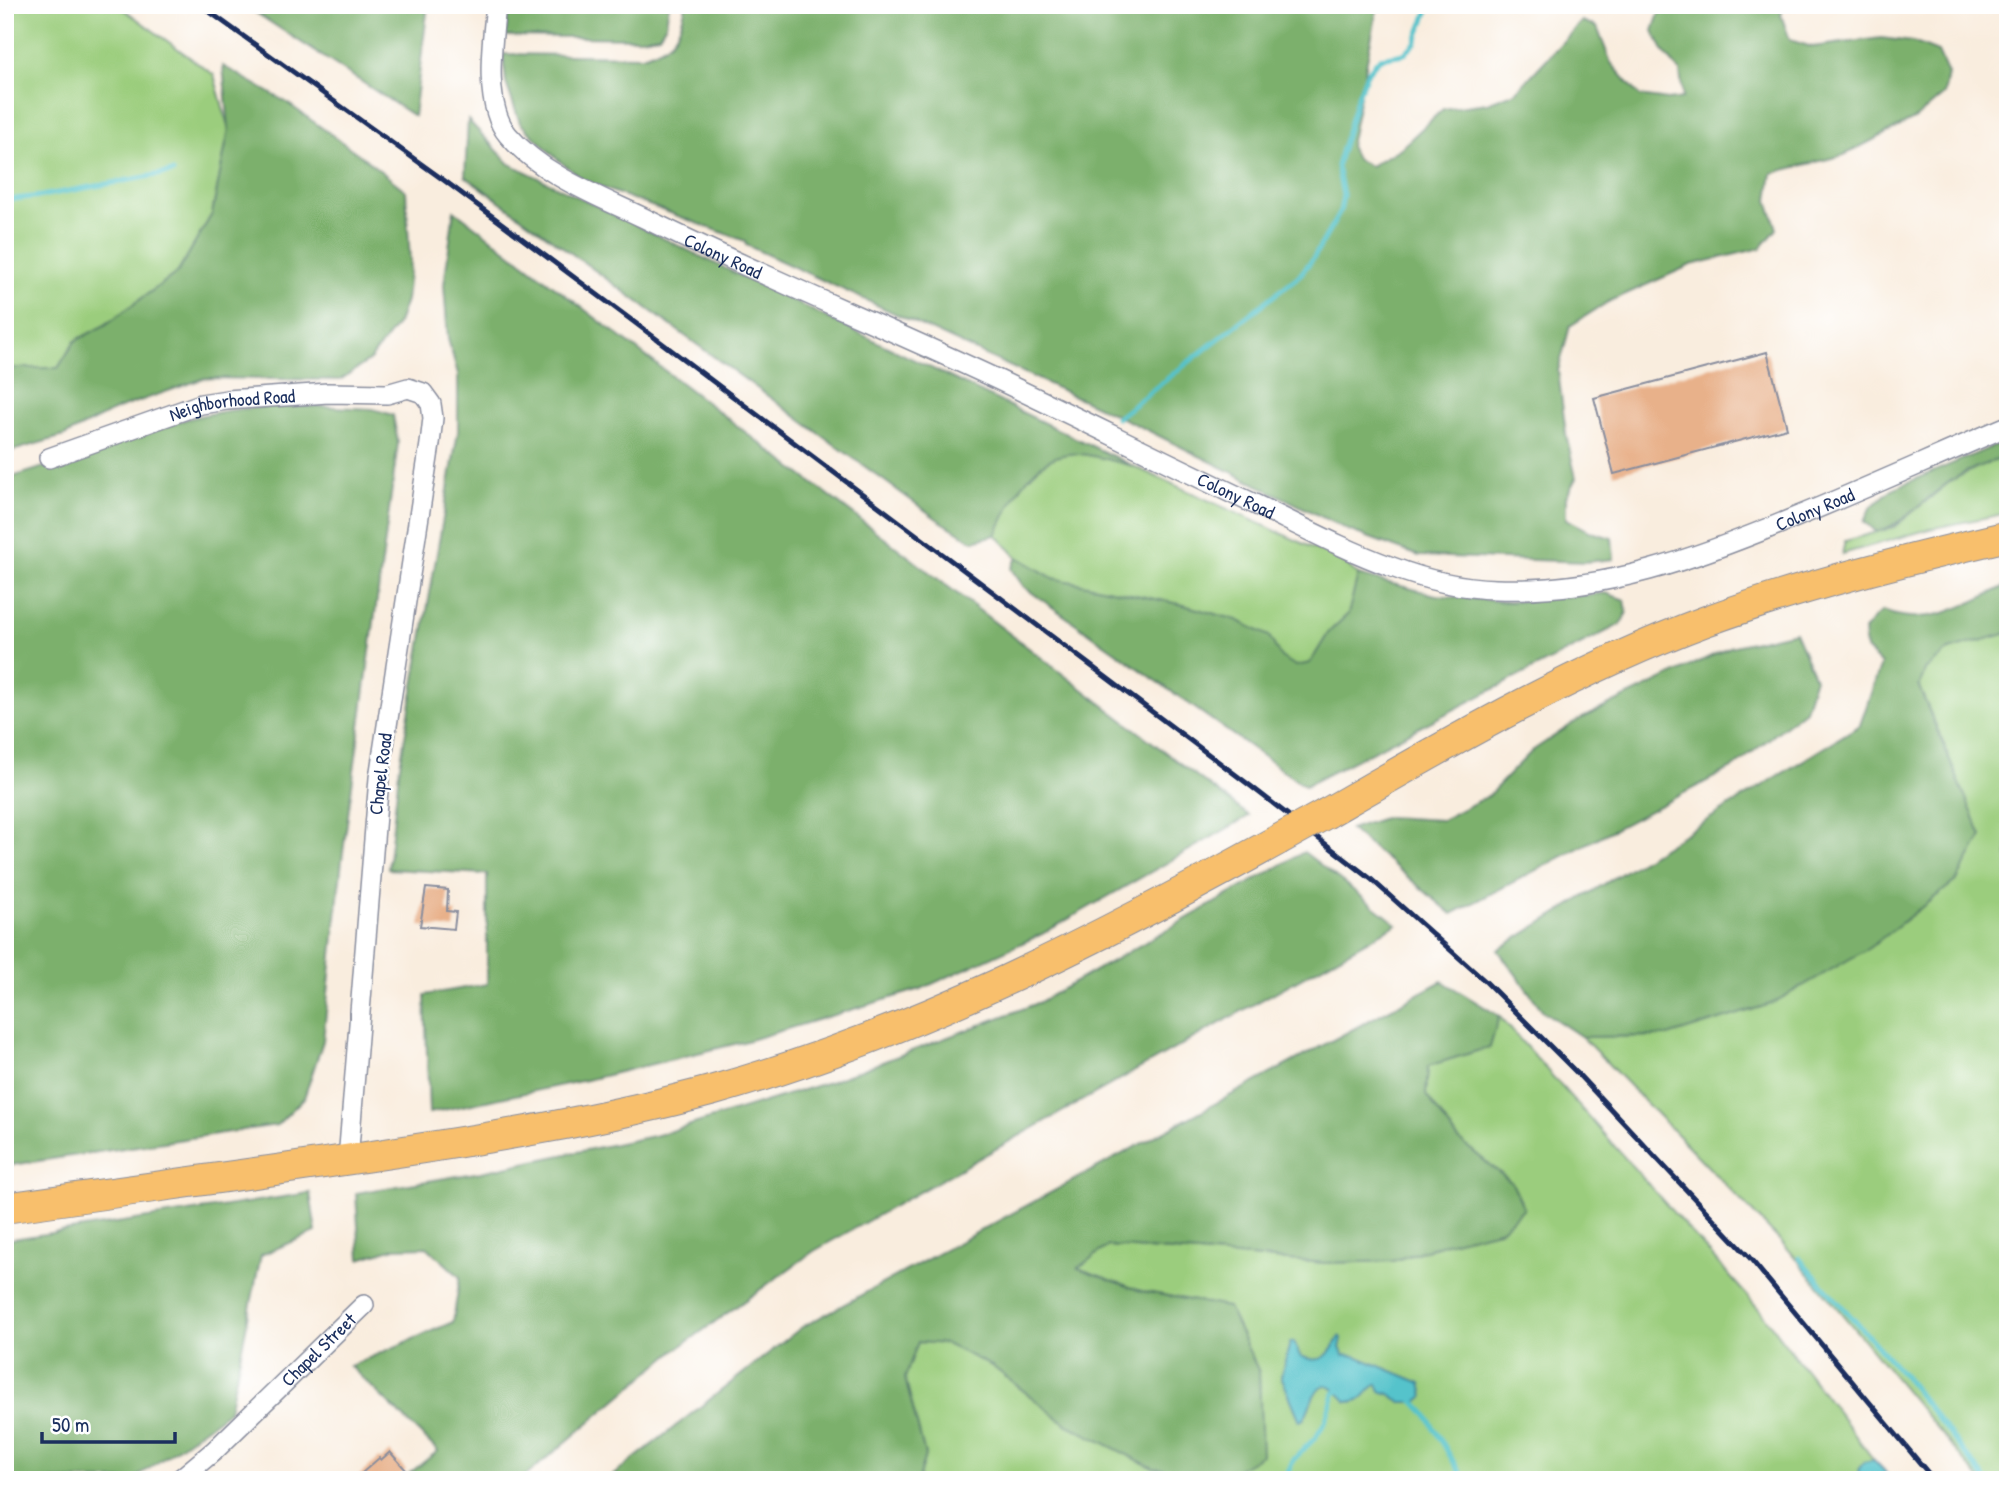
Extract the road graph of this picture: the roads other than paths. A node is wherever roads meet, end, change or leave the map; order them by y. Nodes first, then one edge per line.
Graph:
1 (496, 5) edge
2 (423, 393) joint
3 (2008, 426) edge
4 (49, 458) dead end
5 (2008, 536) edge
6 (348, 1160) junction
7 (5, 1208) edge
8 (364, 1305) dead end
9 (180, 1480) edge

1 - 3 street, Colony Road
2 - 4 street, Neighborhood Road
2 - 6 street, Chapel Road
5 - 6 highway, bridge
6 - 7 highway
8 - 9 street, Chapel Street

